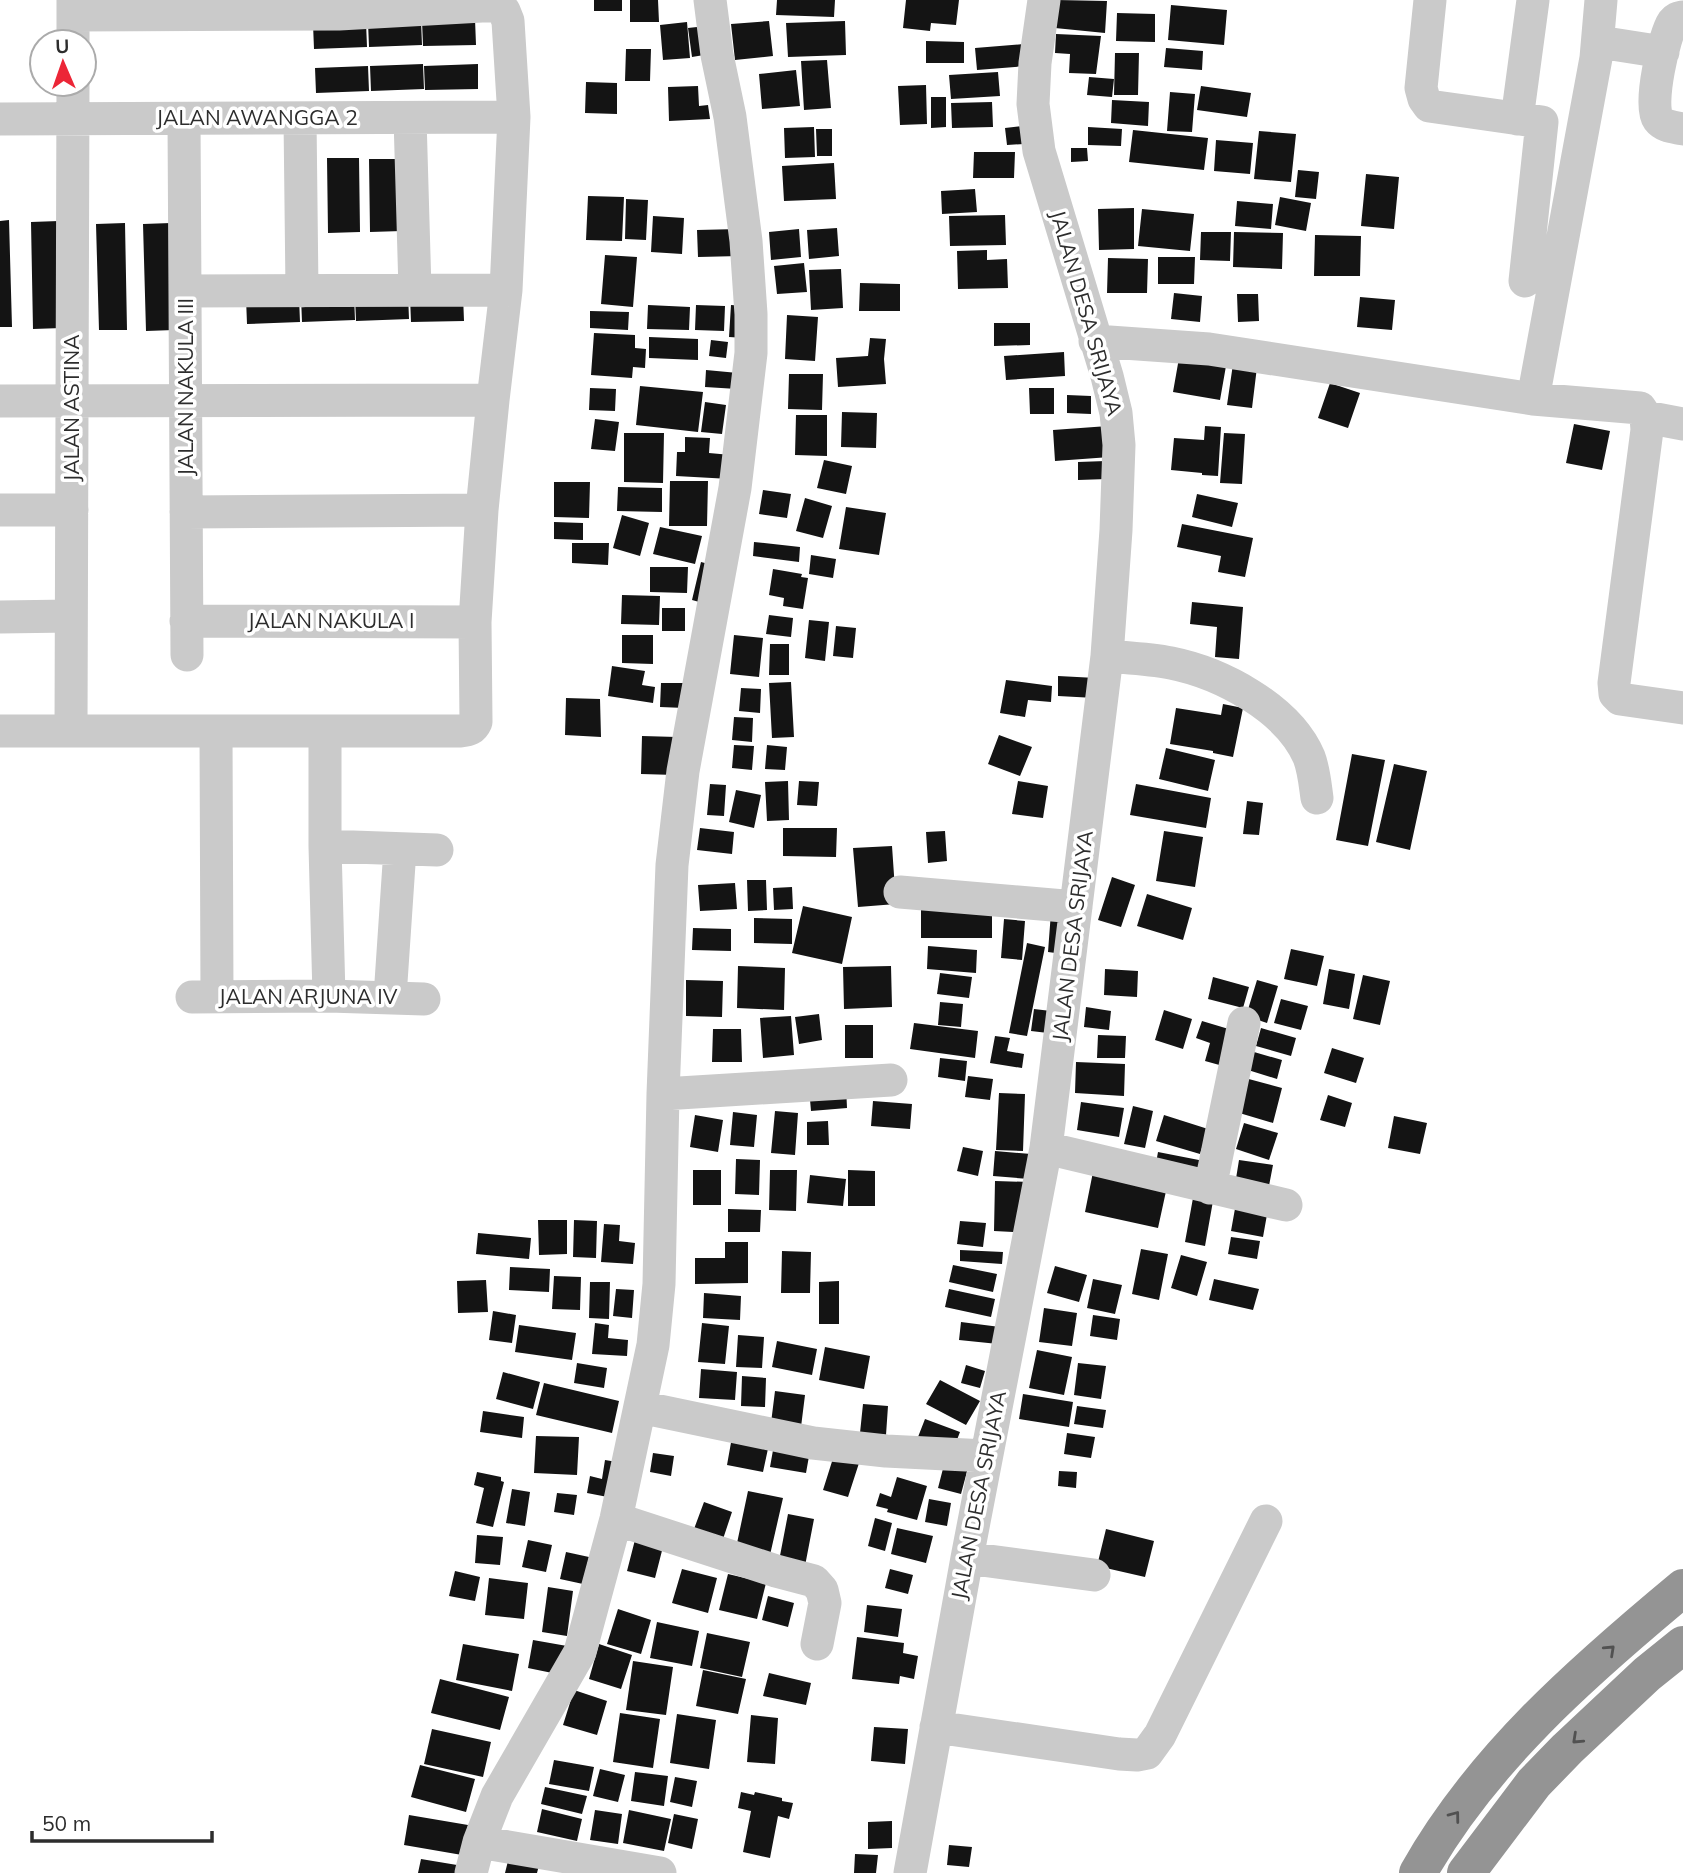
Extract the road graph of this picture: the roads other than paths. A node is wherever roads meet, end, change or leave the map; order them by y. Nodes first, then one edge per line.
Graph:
1 (709, 0) edge
2 (1044, 0) edge
3 (1430, 0) edge
4 (1533, 0) edge
5 (1601, 0) edge
6 (339, 7) edge
7 (1683, 17) edge
8 (73, 19) edge
9 (1597, 50) junction
10 (1661, 60) junction
11 (72, 98) edge
12 (514, 117) junction
13 (300, 118) junction
14 (410, 118) junction
15 (0, 119) edge
16 (72, 119) junction
17 (184, 119) junction
18 (1517, 119) junction
19 (1683, 129) edge
20 (1525, 281) dead end
21 (415, 290) junction
22 (506, 290) junction
23 (185, 291) junction
24 (302, 291) junction
25 (1095, 341) junction
26 (1533, 399) junction
27 (72, 400) junction
28 (186, 400) junction
29 (493, 400) junction
30 (0, 401) edge
31 (1646, 417) junction
32 (1683, 424) edge
33 (0, 510) edge
34 (72, 510) junction
35 (482, 510) junction
36 (186, 512) junction
37 (71, 616) junction
38 (0, 617) edge
39 (187, 621) junction
40 (475, 622) junction
41 (187, 655) dead end
42 (1108, 656) junction
43 (1683, 708) edge
44 (216, 731) junction
45 (325, 731) junction
46 (0, 732) edge
47 (71, 732) junction
48 (1317, 799) dead end
49 (325, 846) junction
50 (400, 849) junction
51 (437, 850) dead end
52 (900, 892) dead end
53 (1076, 907) junction
54 (329, 996) junction
55 (390, 997) junction
56 (424, 999) dead end
57 (1244, 1023) dead end
58 (891, 1080) dead end
59 (663, 1094) junction
60 (1046, 1148) junction
61 (1210, 1188) junction
62 (1286, 1205) dead end
63 (640, 1407) junction
64 (986, 1456) junction
65 (616, 1519) junction
66 (1266, 1521) dead end
67 (967, 1558) junction
68 (1094, 1575) dead end
69 (1683, 1588) edge
70 (817, 1644) dead end
71 (1683, 1645) edge
72 (936, 1727) junction
73 (475, 1858) edge
74 (660, 1873) edge
75 (910, 1873) edge
76 (1418, 1873) edge
77 (1466, 1873) edge

1 - 59 street
2 - 25 street, JALAN DESA SRIJAYA
3 - 18 street
4 - 18 street
5 - 9 street
6 - 8 street
6 - 12 street
7 - 10 street
9 - 10 street
9 - 26 street
10 - 19 street
11 - 16 street, JALAN ASTINA
12 - 14 street, JALAN AWANGGA 2
12 - 22 street
13 - 14 street, JALAN AWANGGA 2
13 - 17 street, JALAN AWANGGA 2
13 - 24 street
14 - 21 street
15 - 16 street, JALAN AWANGGA 2
16 - 17 street, JALAN AWANGGA 2
16 - 27 street, JALAN ASTINA
17 - 23 street, JALAN NAKULA III
18 - 20 street
21 - 22 street
21 - 24 street
22 - 29 street
23 - 24 street
23 - 28 street, JALAN NAKULA III
25 - 26 street
25 - 42 street, JALAN DESA SRIJAYA
26 - 31 street
27 - 28 street
27 - 30 street
27 - 34 street, JALAN ASTINA
28 - 29 street
28 - 36 street, JALAN NAKULA III
29 - 35 street
31 - 32 street
31 - 43 street
33 - 34 street
34 - 37 street, JALAN ASTINA
35 - 36 street
35 - 40 street
36 - 39 street, JALAN NAKULA III
37 - 38 street
37 - 47 street, JALAN ASTINA
39 - 40 street, JALAN NAKULA I
39 - 41 street, JALAN NAKULA III
40 - 45 street
42 - 48 street
42 - 53 street, JALAN DESA SRIJAYA
44 - 45 street
44 - 47 street
44 - 54 street, JALAN ARJUNA IV
45 - 49 street
46 - 47 street
49 - 50 street
49 - 54 street
50 - 51 street
50 - 55 street
52 - 53 street
53 - 60 street, JALAN DESA SRIJAYA
54 - 55 street, JALAN ARJUNA IV
55 - 56 street, JALAN ARJUNA IV
57 - 61 street
58 - 59 street
59 - 63 street
60 - 61 street
60 - 64 street, JALAN DESA SRIJAYA
61 - 62 street
63 - 64 street
63 - 65 street
64 - 67 street, JALAN DESA SRIJAYA
65 - 70 street
65 - 73 street
66 - 72 street
67 - 68 street
67 - 72 street, JALAN DESA SRIJAYA
76 -> 69 highway
71 -> 77 highway
72 - 75 street, JALAN DESA SRIJAYA
73 - 74 street

